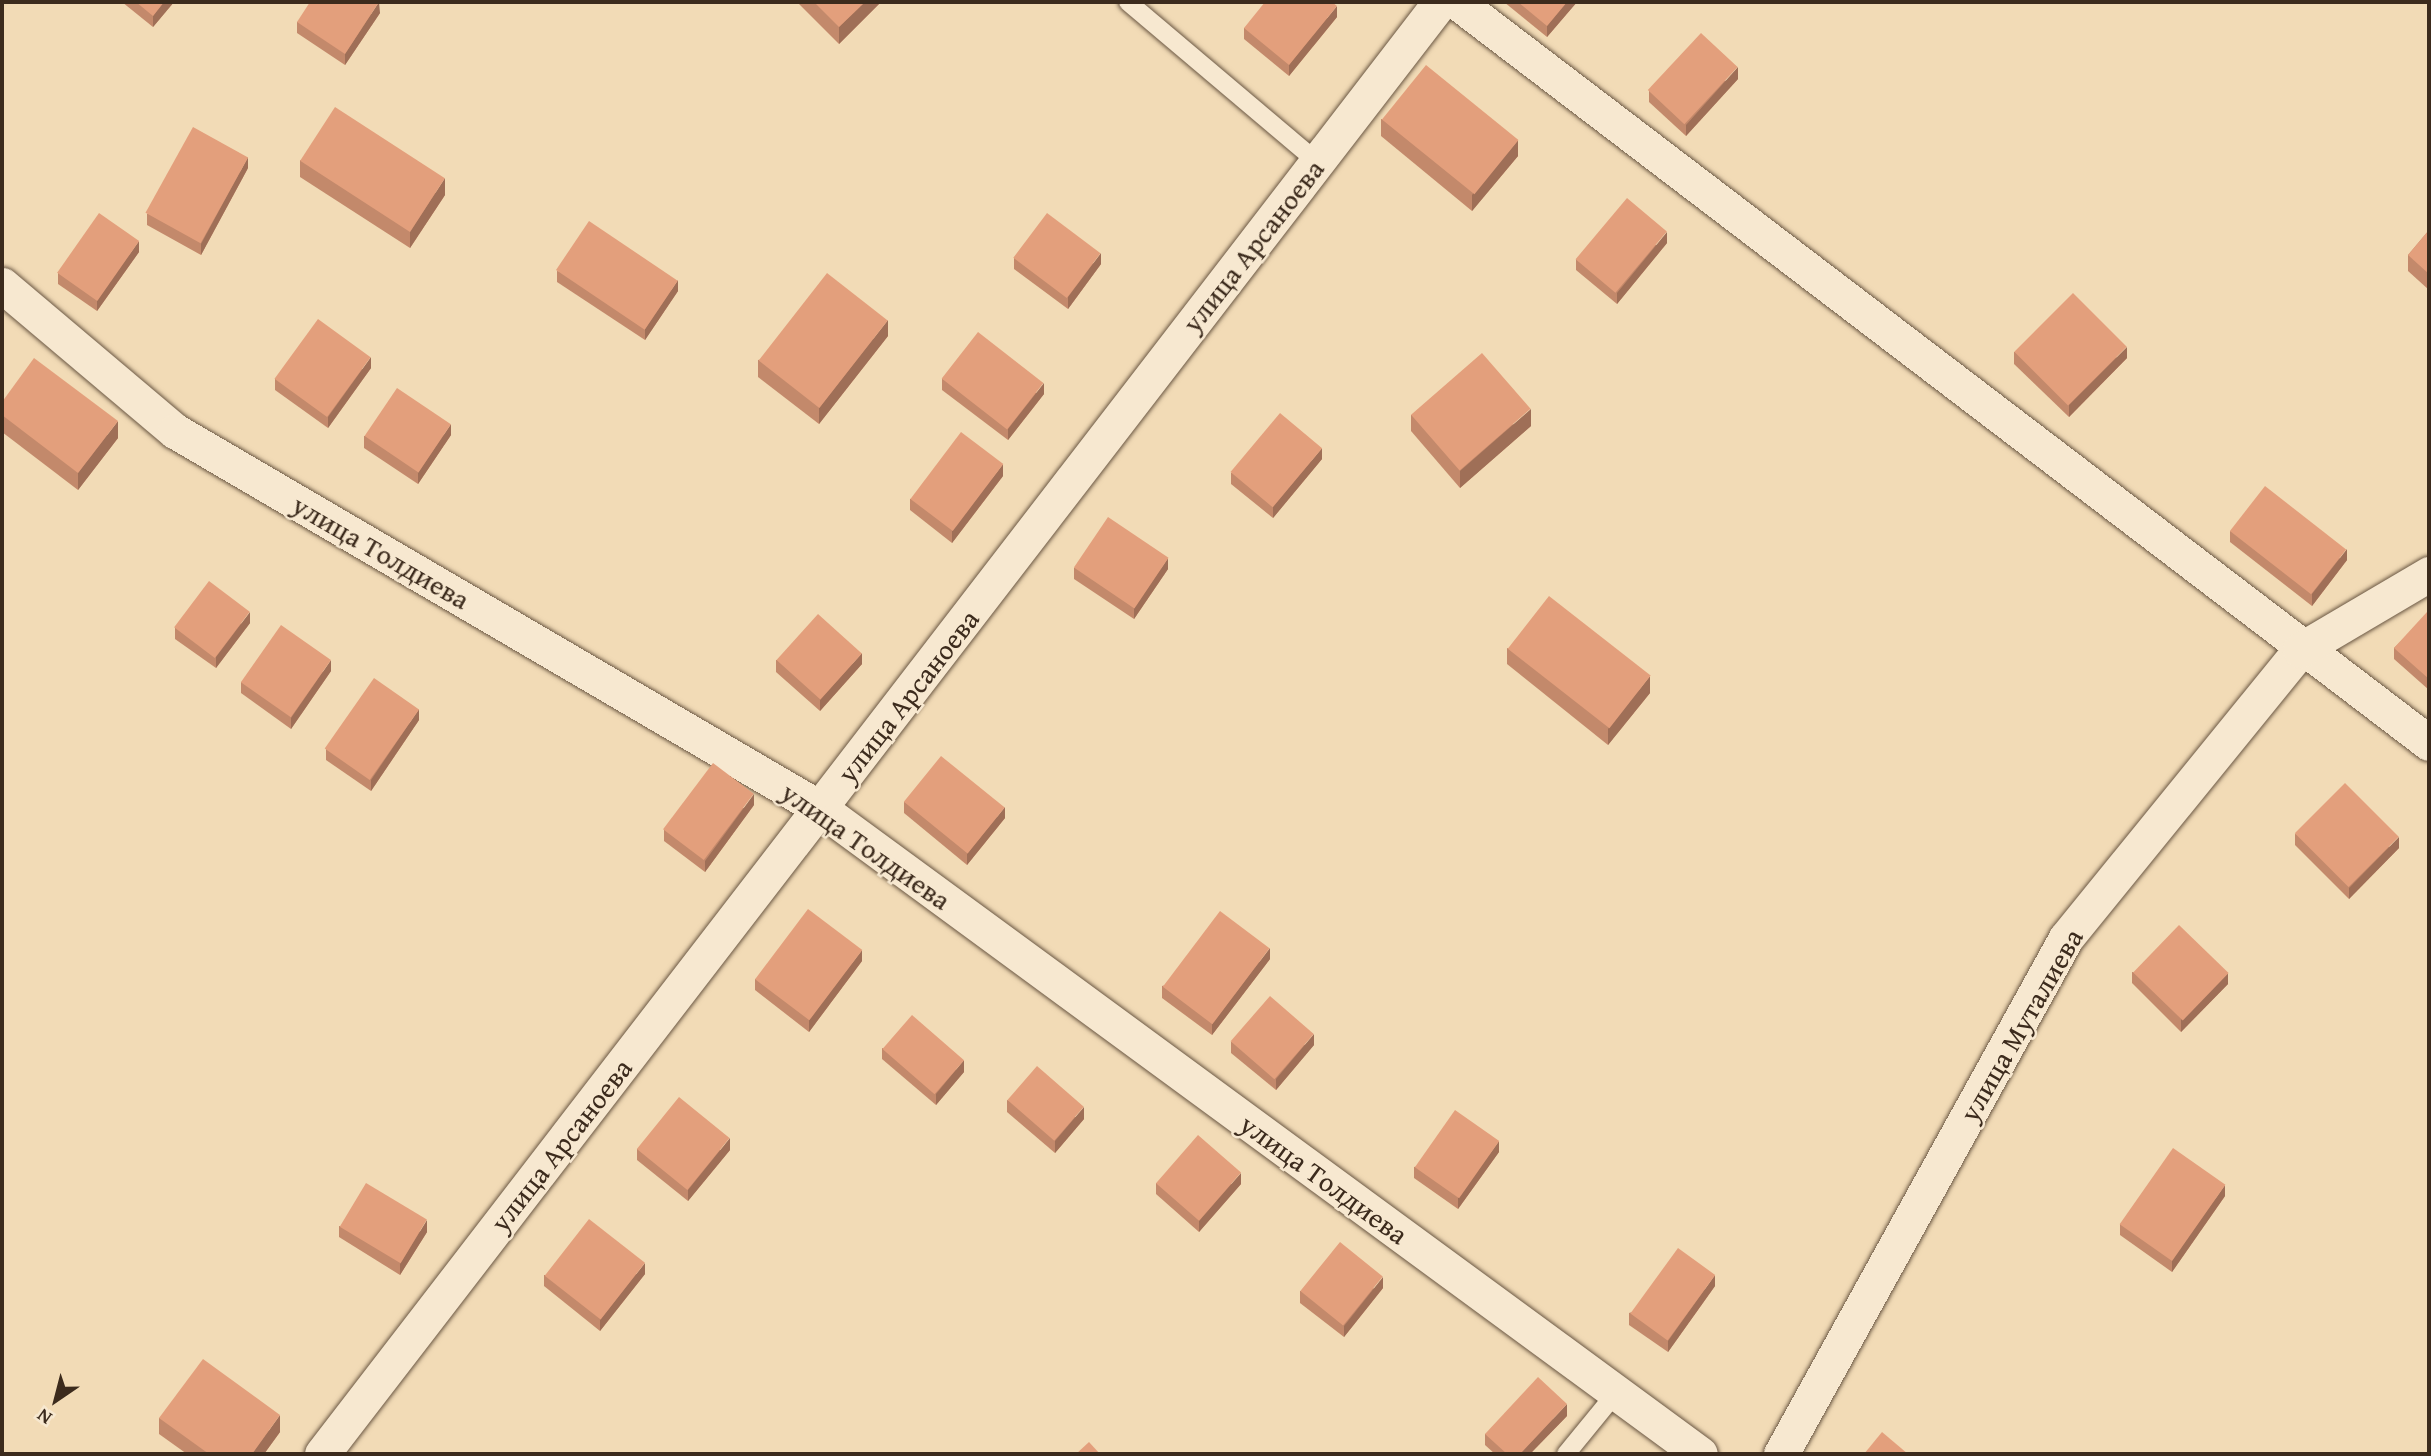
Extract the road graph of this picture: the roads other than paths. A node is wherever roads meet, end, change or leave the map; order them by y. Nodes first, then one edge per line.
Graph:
1 (1128, 2) edge
2 (1440, 2) edge
3 (1457, 2) edge
4 (1317, 162) junction
5 (2, 285) edge
6 (2429, 574) edge
7 (2300, 650) junction
8 (2429, 743) edge
9 (821, 809) junction
10 (1616, 1393) junction
11 (321, 1454) edge
12 (1566, 1454) edge
13 (1700, 1454) edge
14 (1781, 1454) edge

1 - 4 lane
2 - 4 street, улица Арсаноева
3 - 7 street
4 - 9 street, улица Арсаноева
5 - 9 street, улица Толдиева
6 - 7 street, улица Муталиева
7 - 8 street
7 - 14 street, улица Муталиева
9 - 10 street, улица Толдиева
9 - 11 street, улица Арсаноева
10 - 12 lane
10 - 13 street, улица Толдиева

